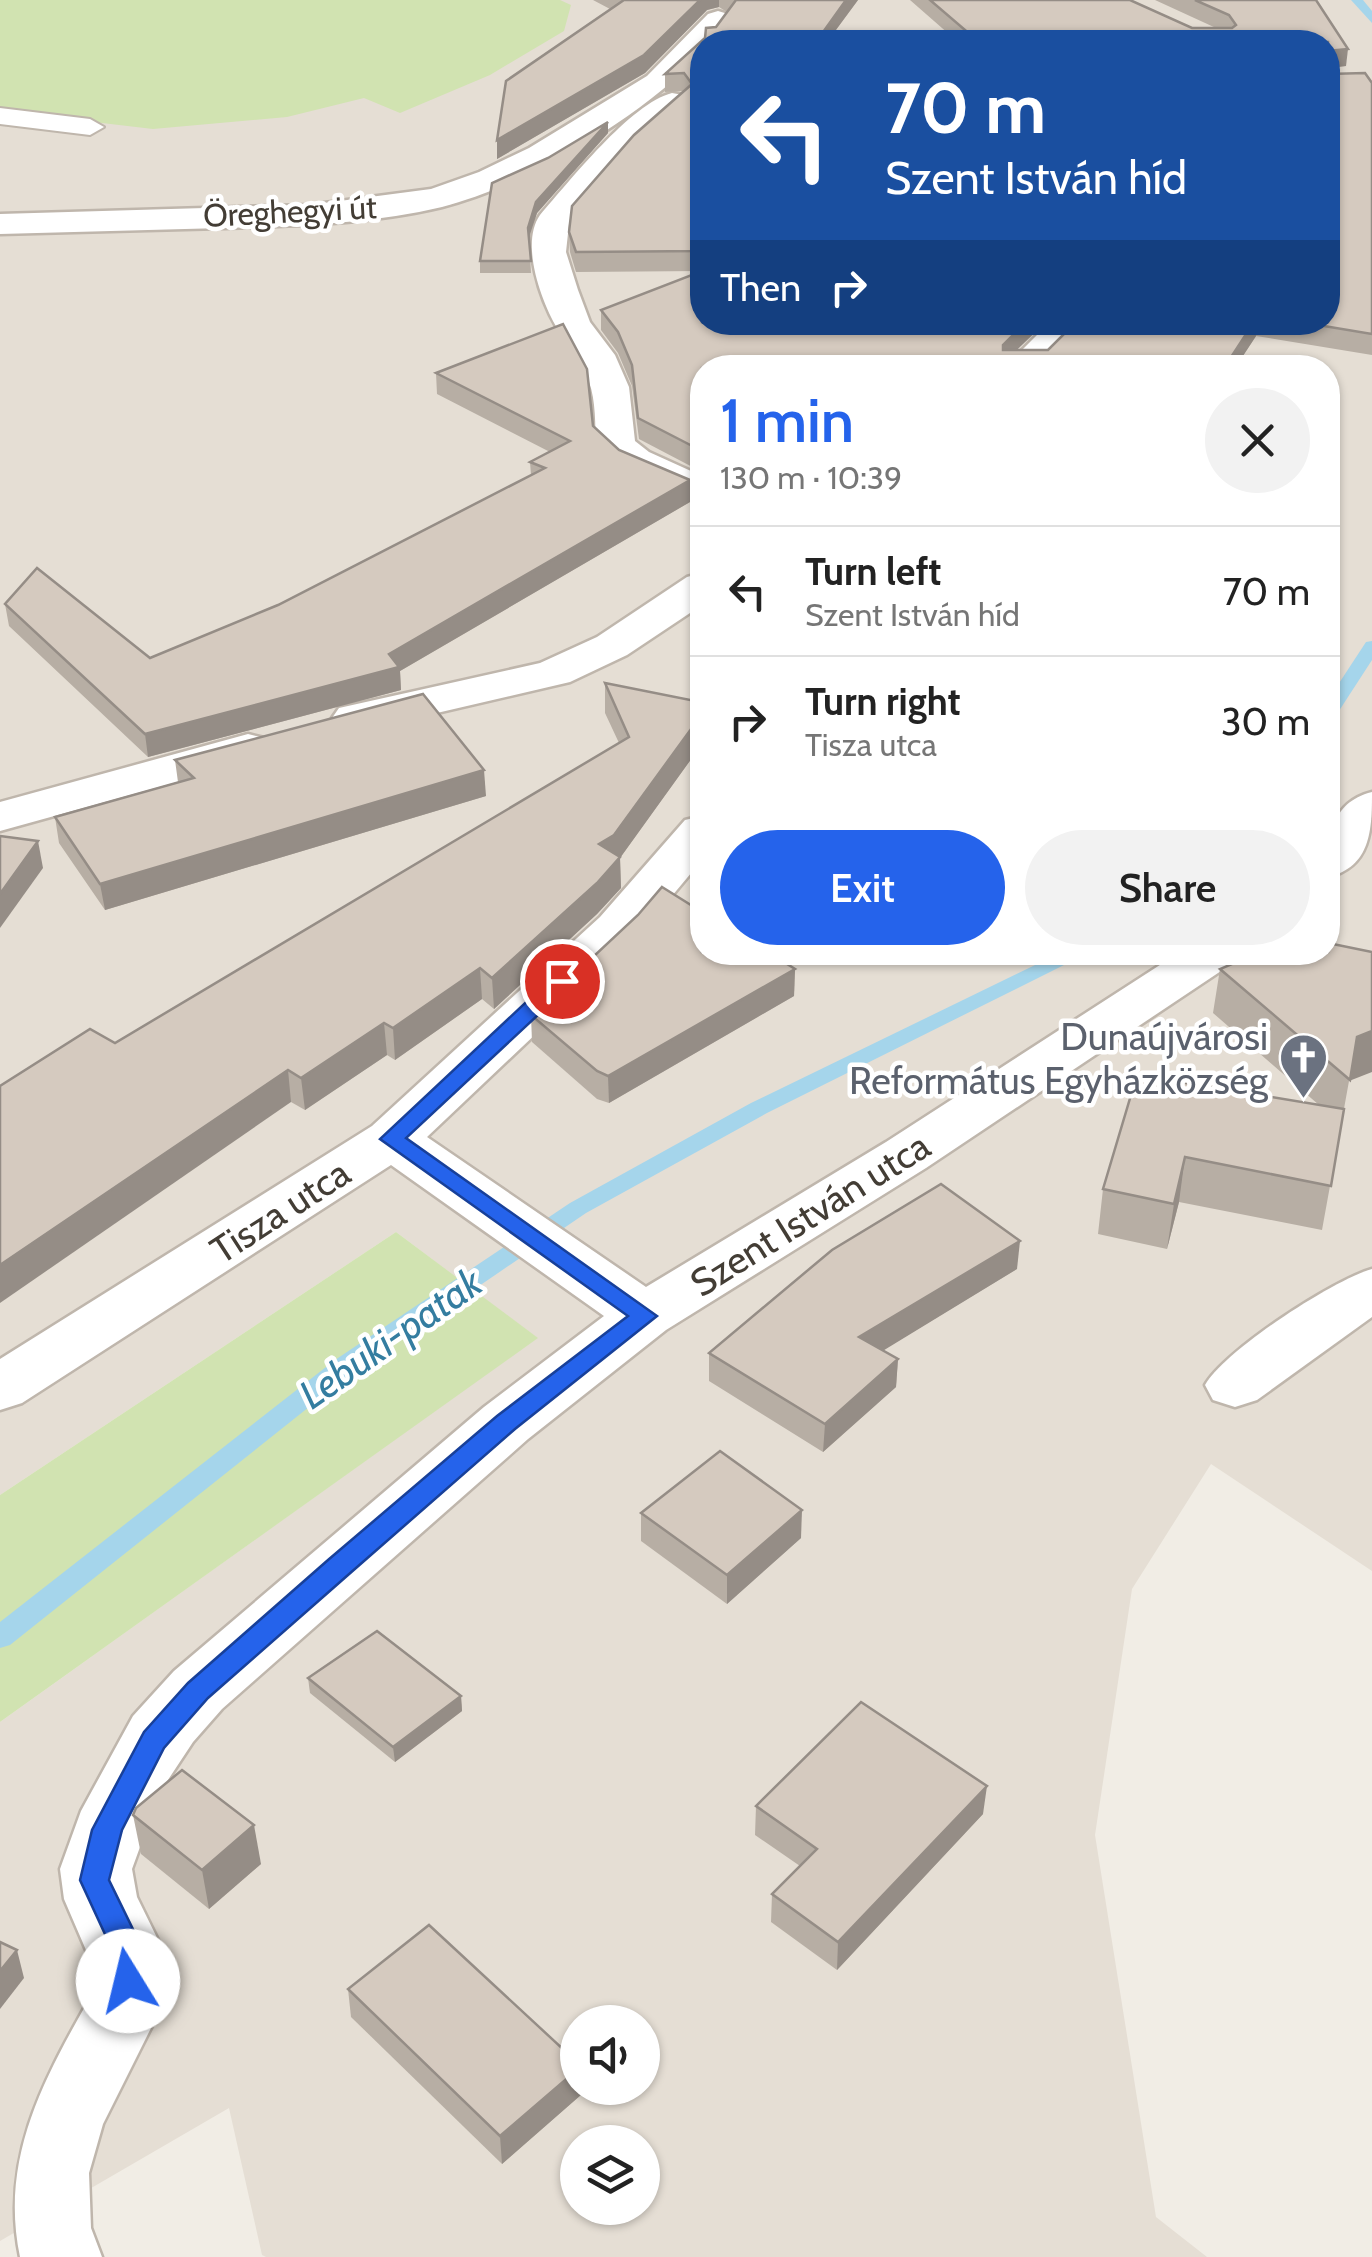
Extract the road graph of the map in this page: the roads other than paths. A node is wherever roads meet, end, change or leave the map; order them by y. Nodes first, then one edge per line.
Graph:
1 (690, 48) edge
2 (690, 82) edge
3 (0, 116) edge
4 (90, 126) dead end
5 (566, 138) junction
6 (552, 222) junction
7 (0, 224) edge
8 (1058, 335) edge
9 (1036, 355) edge
10 (690, 485) edge
11 (690, 594) edge
12 (1372, 806) edge
13 (0, 817) edge
14 (690, 844) edge
15 (1340, 847) edge
16 (1195, 965) edge
17 (392, 1139) junction
18 (1372, 1289) edge
19 (645, 1316) junction
20 (1234, 1385) dead end
21 (0, 1388) edge
22 (61, 2257) edge

1 - 5 street, Öreghegyi út
2 - 6 street
3 - 4 lane
5 - 6 street
5 - 7 street, Öreghegyi út
6 - 10 street
8 - 9 street
11 - 13 street
12 - 15 street
14 - 17 street, Tisza utca
16 - 19 street, Szent István utca
17 - 19 street
17 - 21 street, Tisza utca
18 - 20 street
19 - 22 street, Szent István utca

